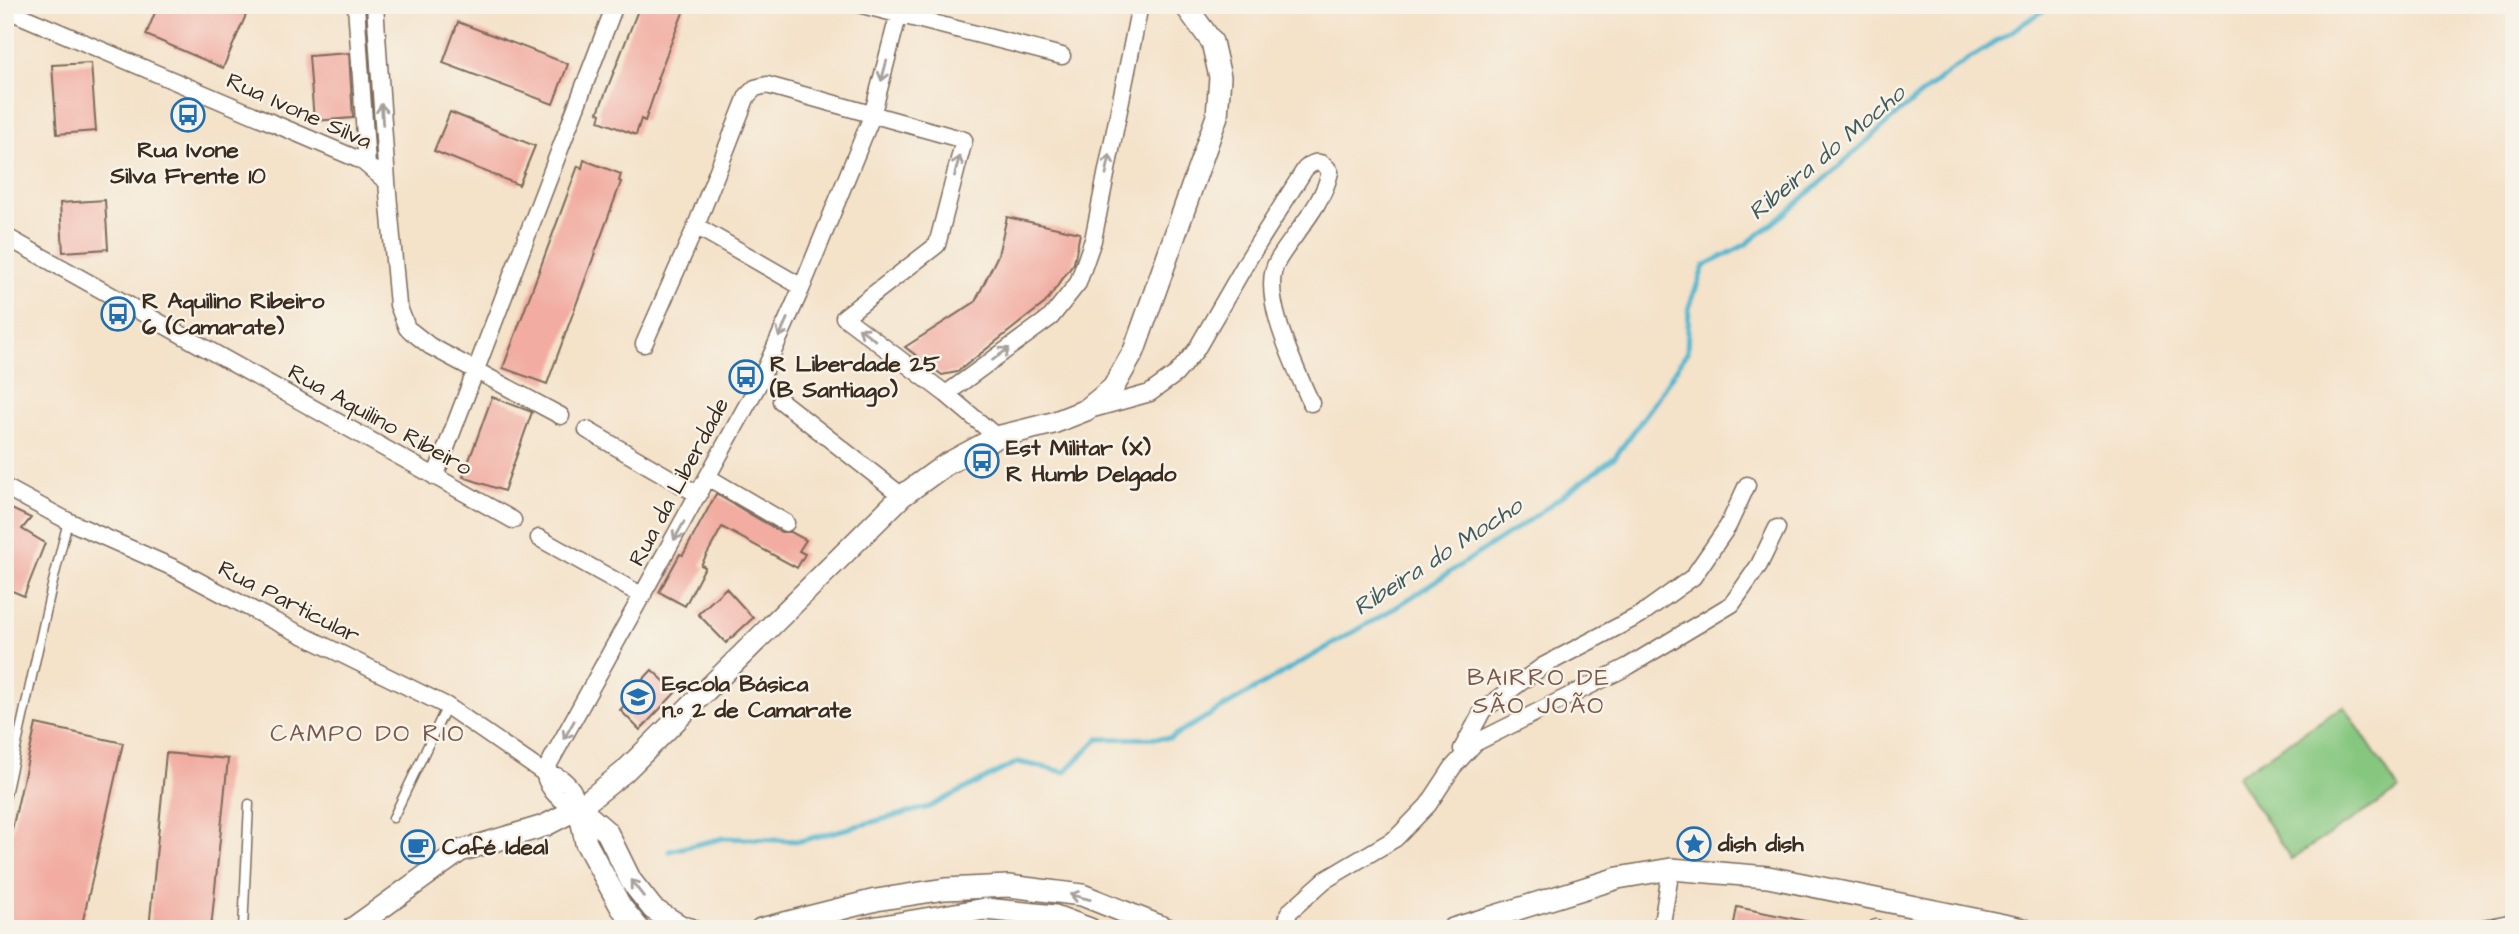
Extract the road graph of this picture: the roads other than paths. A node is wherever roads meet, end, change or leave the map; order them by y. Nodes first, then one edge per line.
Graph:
1 (356, 5) edge
2 (375, 5) edge
3 (615, 5) edge
4 (862, 5) edge
5 (1140, 5) edge
6 (1185, 5) edge
7 (5, 9) edge
8 (900, 10) edge
9 (1062, 56) dead end
10 (872, 116) junction
11 (367, 165) junction
12 (387, 182) junction
13 (696, 226) junction
14 (5, 236) edge
15 (802, 287) junction
16 (644, 344) dead end
17 (477, 370) junction
18 (946, 394) junction
19 (781, 401) dead end
20 (1311, 403) dead end
21 (1086, 410) junction
22 (561, 416) dead end
23 (587, 430) dead end
24 (998, 437) junction
25 (435, 477) junction
26 (709, 478) junction
27 (1747, 485) dead end
28 (5, 487) edge
29 (699, 495) junction
30 (902, 496) junction
31 (513, 520) dead end
32 (68, 521) junction
33 (786, 523) dead end
34 (1776, 528) dead end
35 (539, 538) dead end
36 (643, 596) junction
37 (447, 706) junction
38 (1453, 767) junction
39 (544, 772) junction
40 (5, 799) edge
41 (249, 804) dead end
42 (579, 808) junction
43 (393, 818) dead end
44 (1671, 869) junction
45 (2514, 922) edge
46 (243, 929) edge
47 (352, 929) edge
48 (639, 929) edge
49 (690, 929) edge
50 (761, 929) edge
51 (865, 929) edge
52 (1090, 929) edge
53 (1167, 929) edge
54 (1285, 929) edge
55 (1453, 929) edge
56 (1661, 929) edge
57 (2023, 929) edge
58 (2479, 929) edge

1 - 11 street
12 -> 2 street
3 - 17 street
4 - 8 street
18 -> 5 street
6 - 21 street
7 - 11 street, Rua Ivone Silva
8 - 9 street
8 -> 10 street, Rua da Liberdade
10 - 13 street
10 - 15 street, Rua da Liberdade
18 -> 10 street
11 - 12 street, Rua Ivone Silva
12 - 17 street
13 - 15 street
13 - 16 street
14 - 25 street, Rua Aquilino Ribeiro
15 -> 26 street, Rua da Liberdade
17 - 22 street
17 - 25 street
18 - 24 street
19 - 30 street
20 - 21 street
21 - 24 street
23 - 29 street
24 - 30 street
25 - 31 street, Rua Aquilino Ribeiro
26 - 29 street, Rua da Liberdade
26 - 33 street
27 - 38 street
28 - 32 street, Rua Particular
29 -> 36 street, Rua da Liberdade
30 - 42 street
32 - 37 street, Rua Particular
32 - 40 lane
34 - 38 street
35 - 36 street
36 -> 39 street, Rua da Liberdade
37 - 39 street, Rua Particular
37 - 43 lane
38 - 54 street
39 - 42 street, Rua Particular
41 - 46 lane
42 - 47 street
42 - 48 street
49 -> 42 street
44 - 55 street
44 - 56 street
44 - 57 street
45 - 58 street
53 -> 50 street
51 - 52 street

